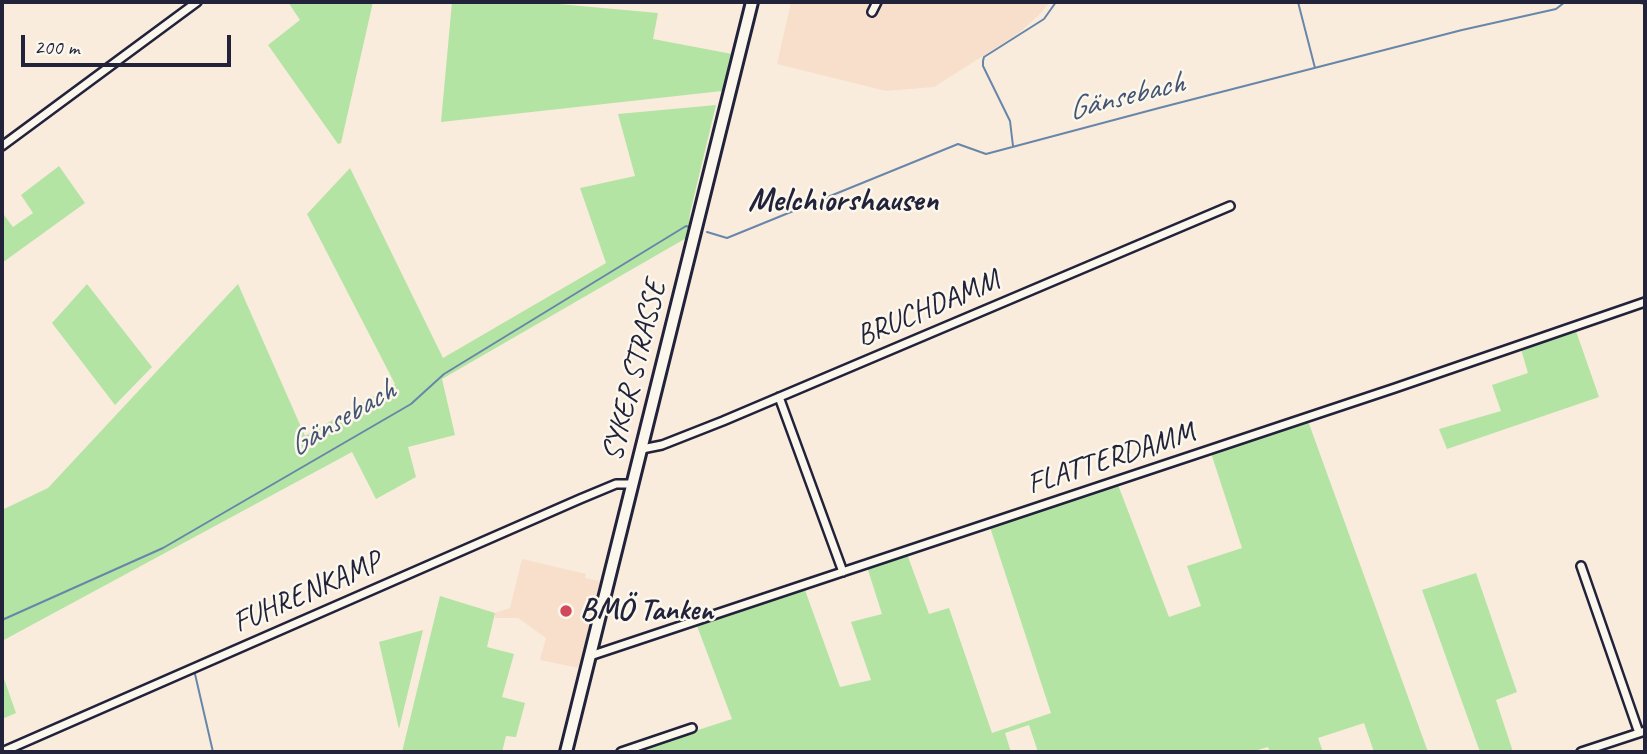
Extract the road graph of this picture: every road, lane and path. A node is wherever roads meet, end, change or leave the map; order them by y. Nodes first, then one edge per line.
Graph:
1 (197, 2) edge
2 (752, 2) edge
3 (877, 2) edge
4 (872, 12) dead end
5 (2, 146) edge
6 (1230, 206) dead end
7 (1645, 302) edge
8 (779, 397) junction
9 (642, 449) junction
10 (632, 484) junction
11 (1581, 566) dead end
12 (844, 572) junction
13 (590, 656) junction
14 (692, 728) dead end
15 (1642, 732) edge
16 (2, 752) edge
17 (566, 752) edge
18 (621, 752) edge
19 (1581, 752) edge

1 - 5 street
2 - 9 main road, SYKER STRASSE
3 - 4 street
6 - 8 street, BRUCHDAMM
7 - 12 street, FLATTERDAMM
8 - 9 street, BRUCHDAMM
8 - 12 street
9 - 10 main road, SYKER STRASSE
10 - 13 main road, SYKER STRASSE
10 - 16 street, FUHRENKAMP
11 - 15 street
12 - 13 street, FLATTERDAMM
13 - 17 main road, SYKER STRASSE
14 - 18 street
15 - 19 street

